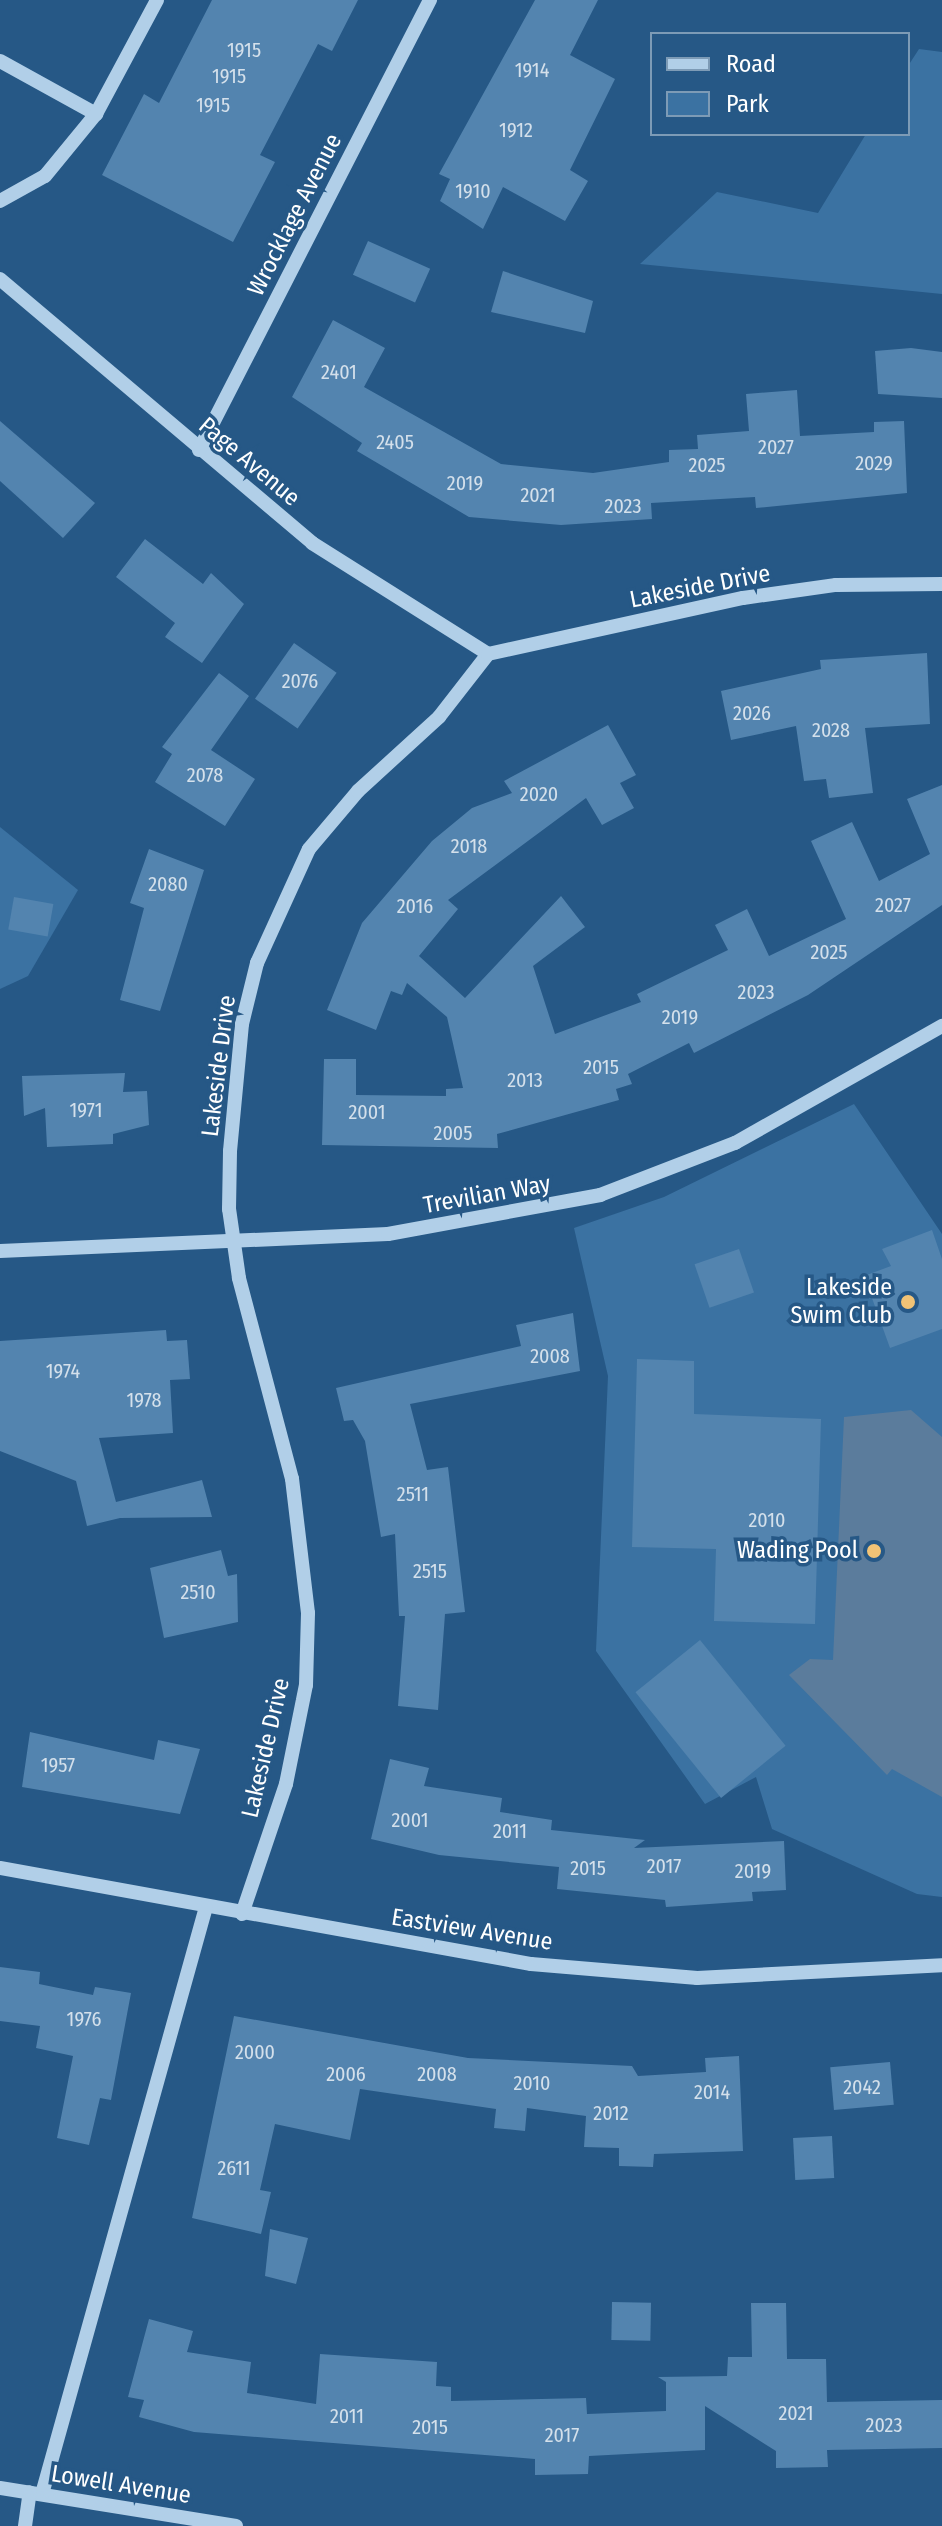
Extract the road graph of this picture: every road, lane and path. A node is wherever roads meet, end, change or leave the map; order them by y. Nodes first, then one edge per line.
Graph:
1 (157, 0) edge
2 (430, 0) edge
3 (0, 61) edge
4 (96, 114) junction
5 (0, 201) edge
6 (0, 279) edge
7 (199, 450) junction
8 (942, 584) edge
9 (488, 654) junction
10 (942, 1026) edge
11 (234, 1241) junction
12 (0, 1251) edge
13 (0, 1868) edge
14 (206, 1907) junction
15 (242, 1914) junction
16 (942, 1965) edge
17 (0, 2488) edge
18 (36, 2493) junction
19 (25, 2526) edge
20 (236, 2526) edge

1 - 4 street
2 - 7 street, Wrocklage Avenue
3 - 4 street
4 - 5 street
6 - 7 street, Page Avenue
7 - 9 street, Page Avenue
8 - 9 street, Lakeside Drive
9 - 11 street, Lakeside Drive
10 - 11 street, Trevilian Way
11 - 12 street, Trevilian Way
11 - 15 street, Lakeside Drive
13 - 14 street, Eastview Avenue
14 - 15 street, Eastview Avenue
14 - 18 street
15 - 16 street, Eastview Avenue
17 - 18 street, Lowell Avenue
18 - 19 street
18 - 20 street, Lowell Avenue

